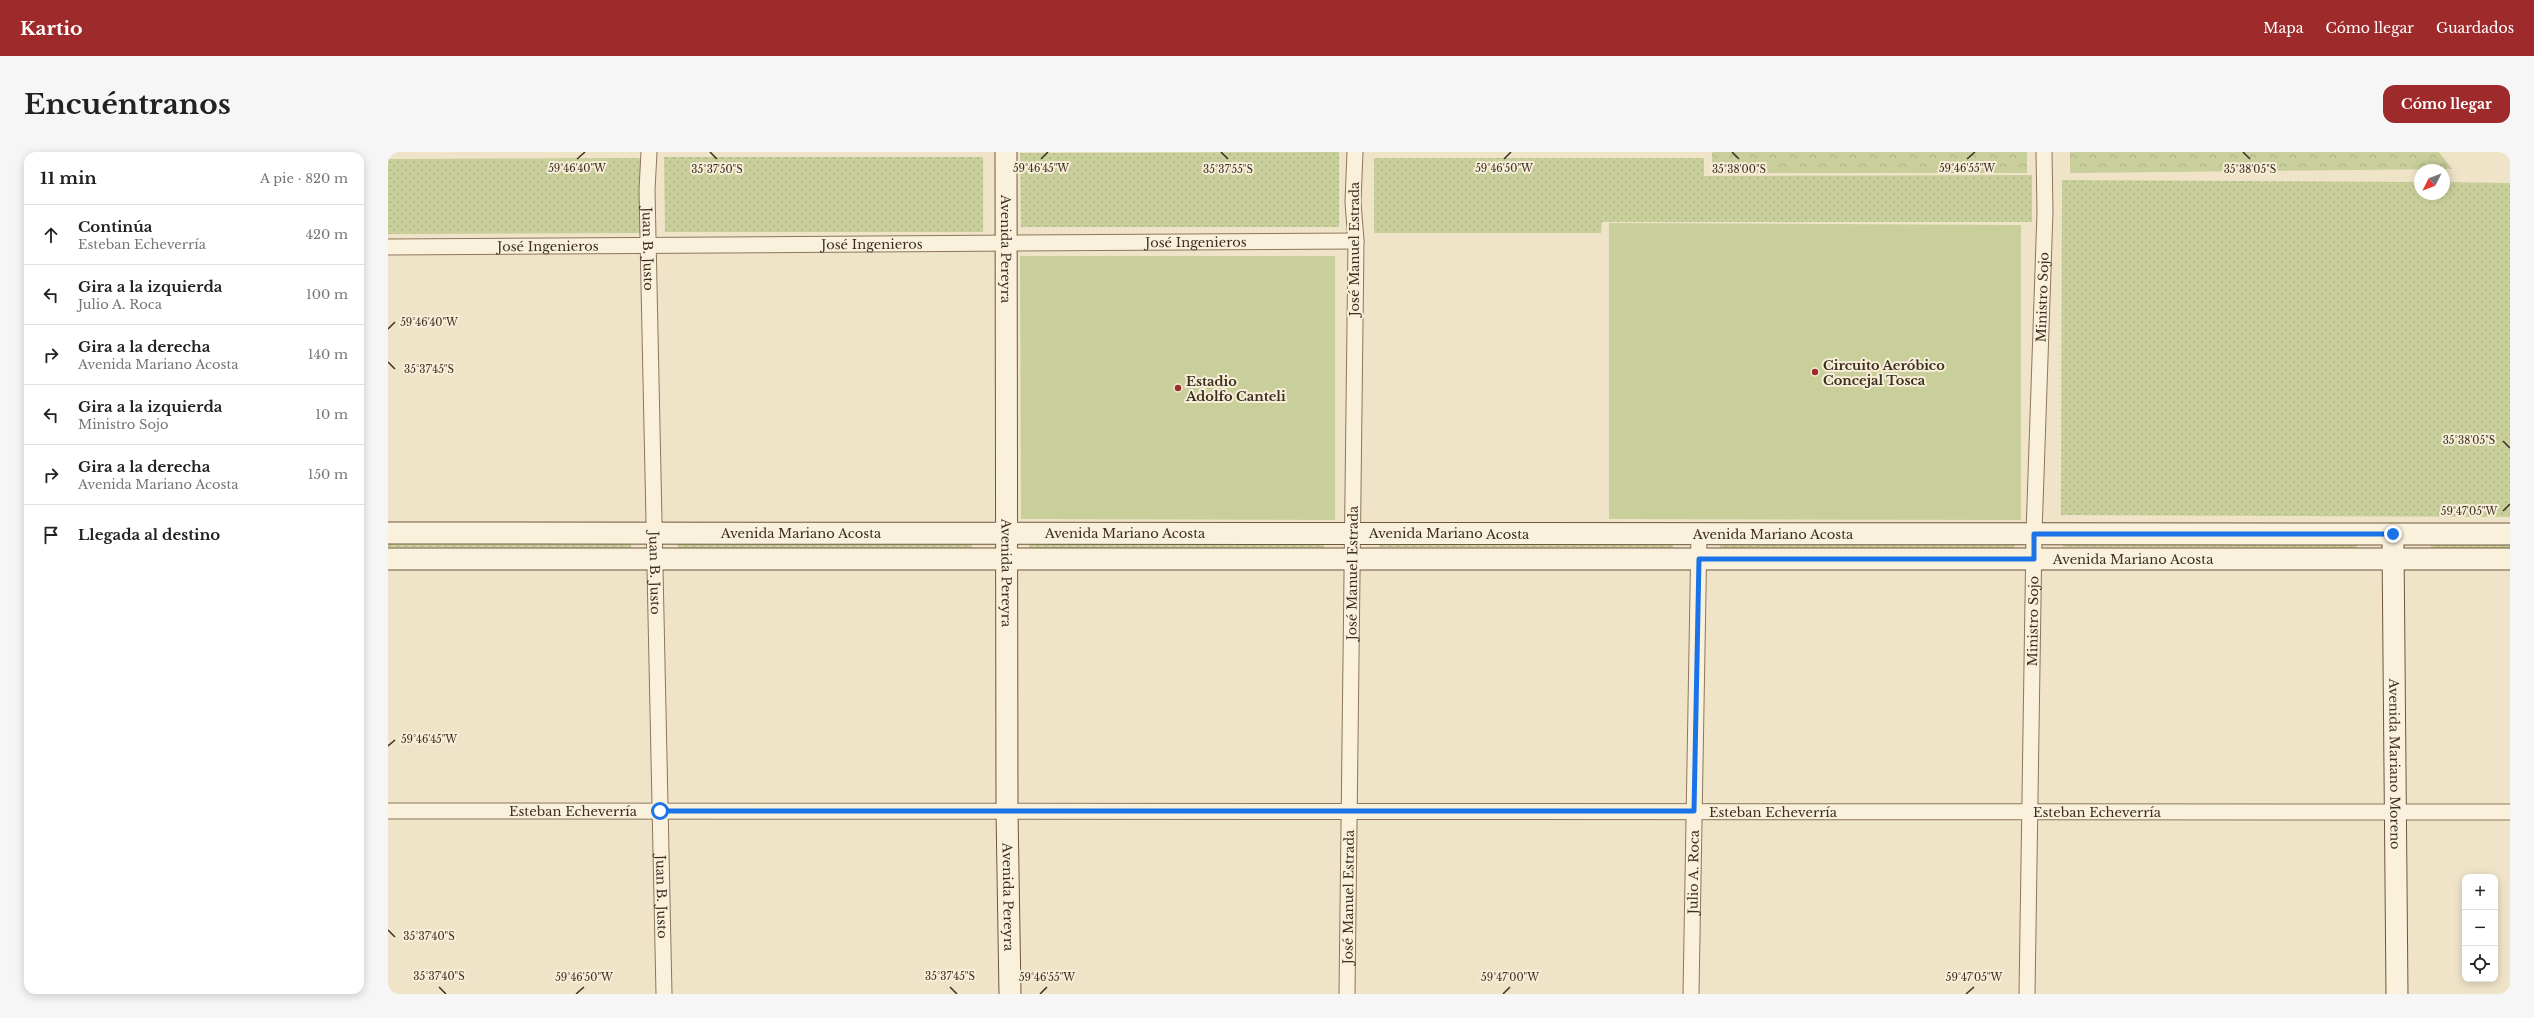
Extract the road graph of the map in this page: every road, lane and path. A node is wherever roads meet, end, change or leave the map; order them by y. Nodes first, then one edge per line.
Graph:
1 (649, 152) edge
2 (1006, 152) edge
3 (1355, 152) edge
4 (2044, 152) edge
5 (1356, 241) junction
6 (1006, 243) junction
7 (648, 245) junction
8 (388, 247) edge
9 (388, 533) edge
10 (654, 533) junction
11 (1006, 533) junction
12 (1352, 534) junction
13 (1699, 534) junction
14 (2034, 534) junction
15 (2393, 534) junction
16 (2510, 534) edge
17 (388, 559) edge
18 (655, 559) junction
19 (1006, 559) junction
20 (1352, 559) junction
21 (1699, 559) junction
22 (2034, 559) junction
23 (2394, 559) junction
24 (2510, 559) edge
25 (388, 811) edge
26 (660, 811) junction
27 (1349, 811) junction
28 (1694, 811) junction
29 (2030, 811) junction
30 (1007, 812) junction
31 (2396, 812) junction
32 (2510, 812) edge
33 (664, 994) edge
34 (1010, 994) edge
35 (1347, 994) edge
36 (1691, 994) edge
37 (2027, 994) edge
38 (2397, 994) edge

1 - 7 street, Juan B. Justo
2 - 6 main road, Avenida Pereyra
3 - 5 street, José Manuel Estrada
4 - 14 street, Ministro Sojo
5 - 6 street, José Ingenieros
5 - 12 street, José Manuel Estrada
6 - 7 street, José Ingenieros
6 - 11 main road, Avenida Pereyra
7 - 8 street, José Ingenieros
7 - 10 street, Juan B. Justo
9 - 10 main road, Avenida Mariano Acosta
10 - 11 main road, Avenida Mariano Acosta
10 - 18 street, Juan B. Justo
11 - 12 main road, Avenida Mariano Acosta
11 - 19 main road, Avenida Pereyra
12 - 13 main road, Avenida Mariano Acosta
12 - 20 street, José Manuel Estrada
13 - 14 main road, Avenida Mariano Acosta
13 - 21 street, Julio A. Roca
14 - 15 main road, Avenida Mariano Acosta
14 - 22 street, Ministro Sojo
15 - 16 main road, Avenida Mariano Acosta
15 - 23 main road, Avenida Mariano Moreno
17 - 18 main road, Avenida Mariano Acosta
18 - 19 main road, Avenida Mariano Acosta
18 - 26 street, Juan B. Justo
19 - 20 main road, Avenida Mariano Acosta
19 - 30 main road, Avenida Pereyra
20 - 21 main road, Avenida Mariano Acosta
20 - 27 street, José Manuel Estrada
21 - 22 main road, Avenida Mariano Acosta
21 - 28 street, Julio A. Roca
22 - 23 main road, Avenida Mariano Acosta
22 - 29 street, Ministro Sojo
23 - 24 main road, Avenida Mariano Acosta
23 - 31 main road, Avenida Mariano Moreno
25 - 26 street, Esteban Echeverría
26 - 30 street, Esteban Echeverría
26 - 33 street, Juan B. Justo
27 - 28 street, Esteban Echeverría
27 - 30 street, Esteban Echeverría
27 - 35 street, José Manuel Estrada
28 - 29 street, Esteban Echeverría
28 - 36 street, Julio A. Roca
29 - 31 street, Esteban Echeverría
29 - 37 street, Ministro Sojo
30 - 34 main road, Avenida Pereyra
31 - 32 street, Esteban Echeverría
31 - 38 main road, Avenida Mariano Moreno

